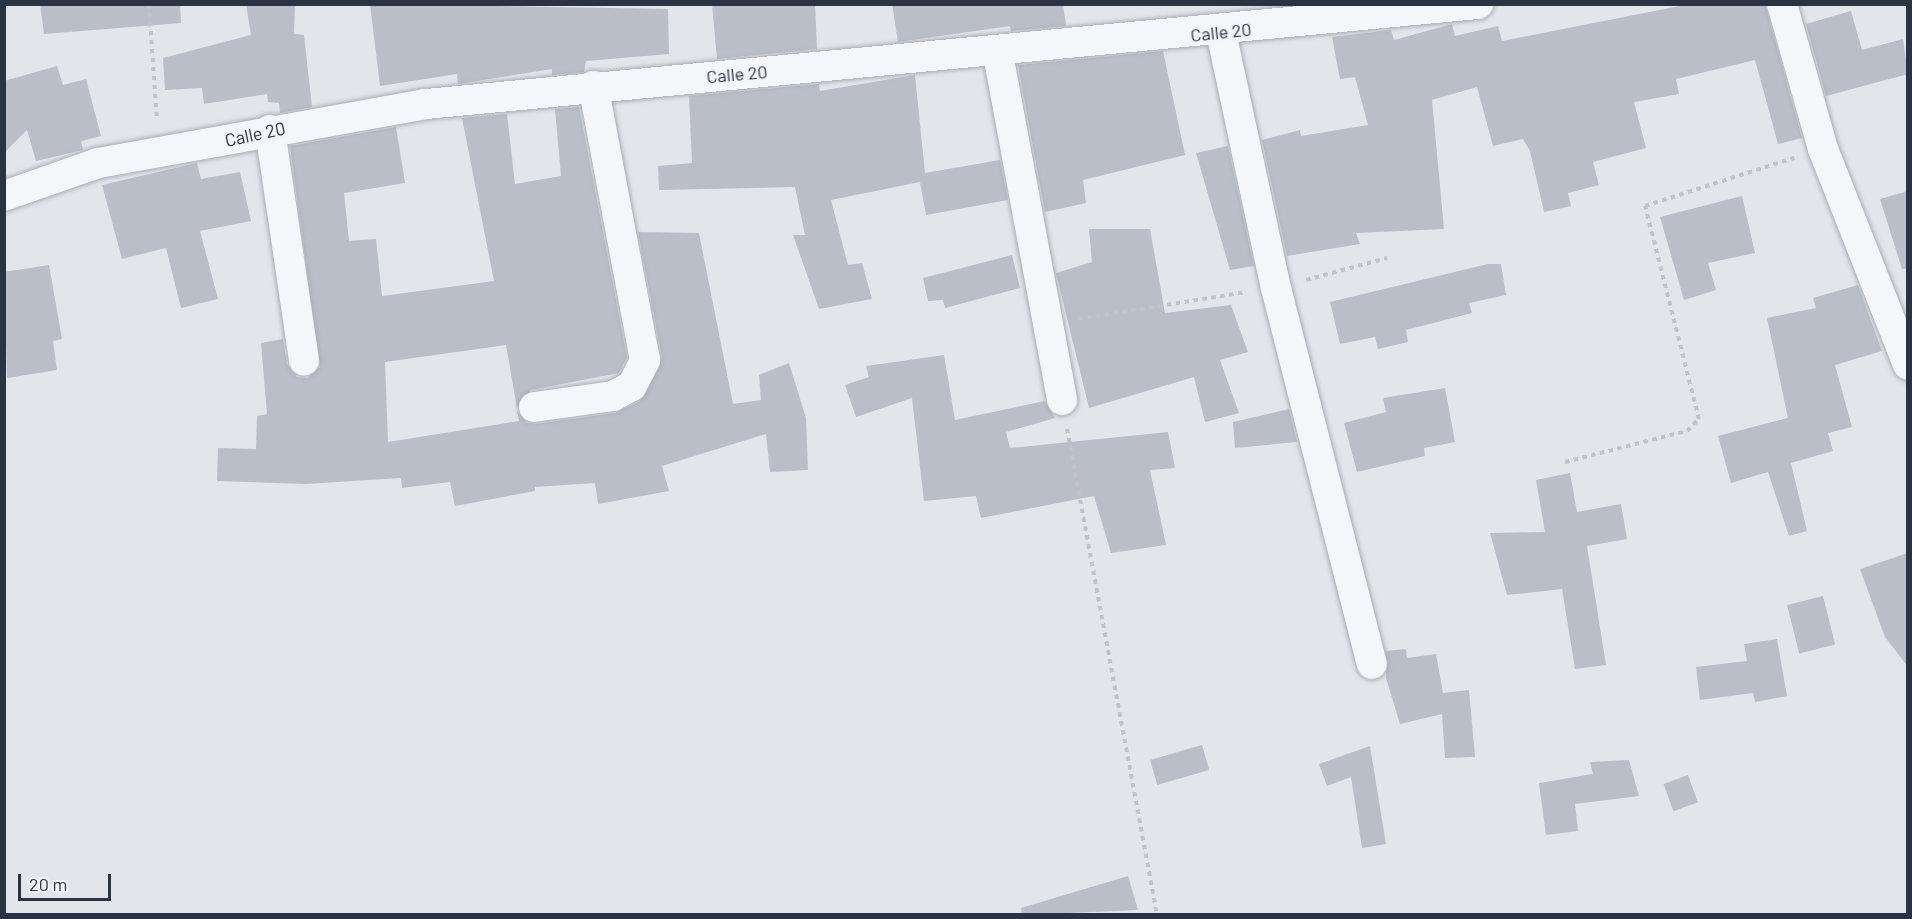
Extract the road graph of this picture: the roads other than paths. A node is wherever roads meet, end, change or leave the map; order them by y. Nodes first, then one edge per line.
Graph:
1 (1478, 4) edge
2 (1782, 4) edge
3 (1221, 32) junction
4 (998, 54) junction
5 (593, 86) junction
6 (270, 130) junction
7 (4, 195) edge
8 (304, 361) dead end
9 (1908, 365) edge
10 (1062, 400) road end
11 (534, 407) dead end
12 (1372, 664) dead end

1 - 3 street, Calle 20
2 - 9 street
3 - 4 street, Calle 20
3 - 12 street
4 - 5 street, Calle 20
4 - 10 street
5 - 6 street, Calle 20
5 - 11 street
6 - 7 street, Calle 20
6 - 8 street

